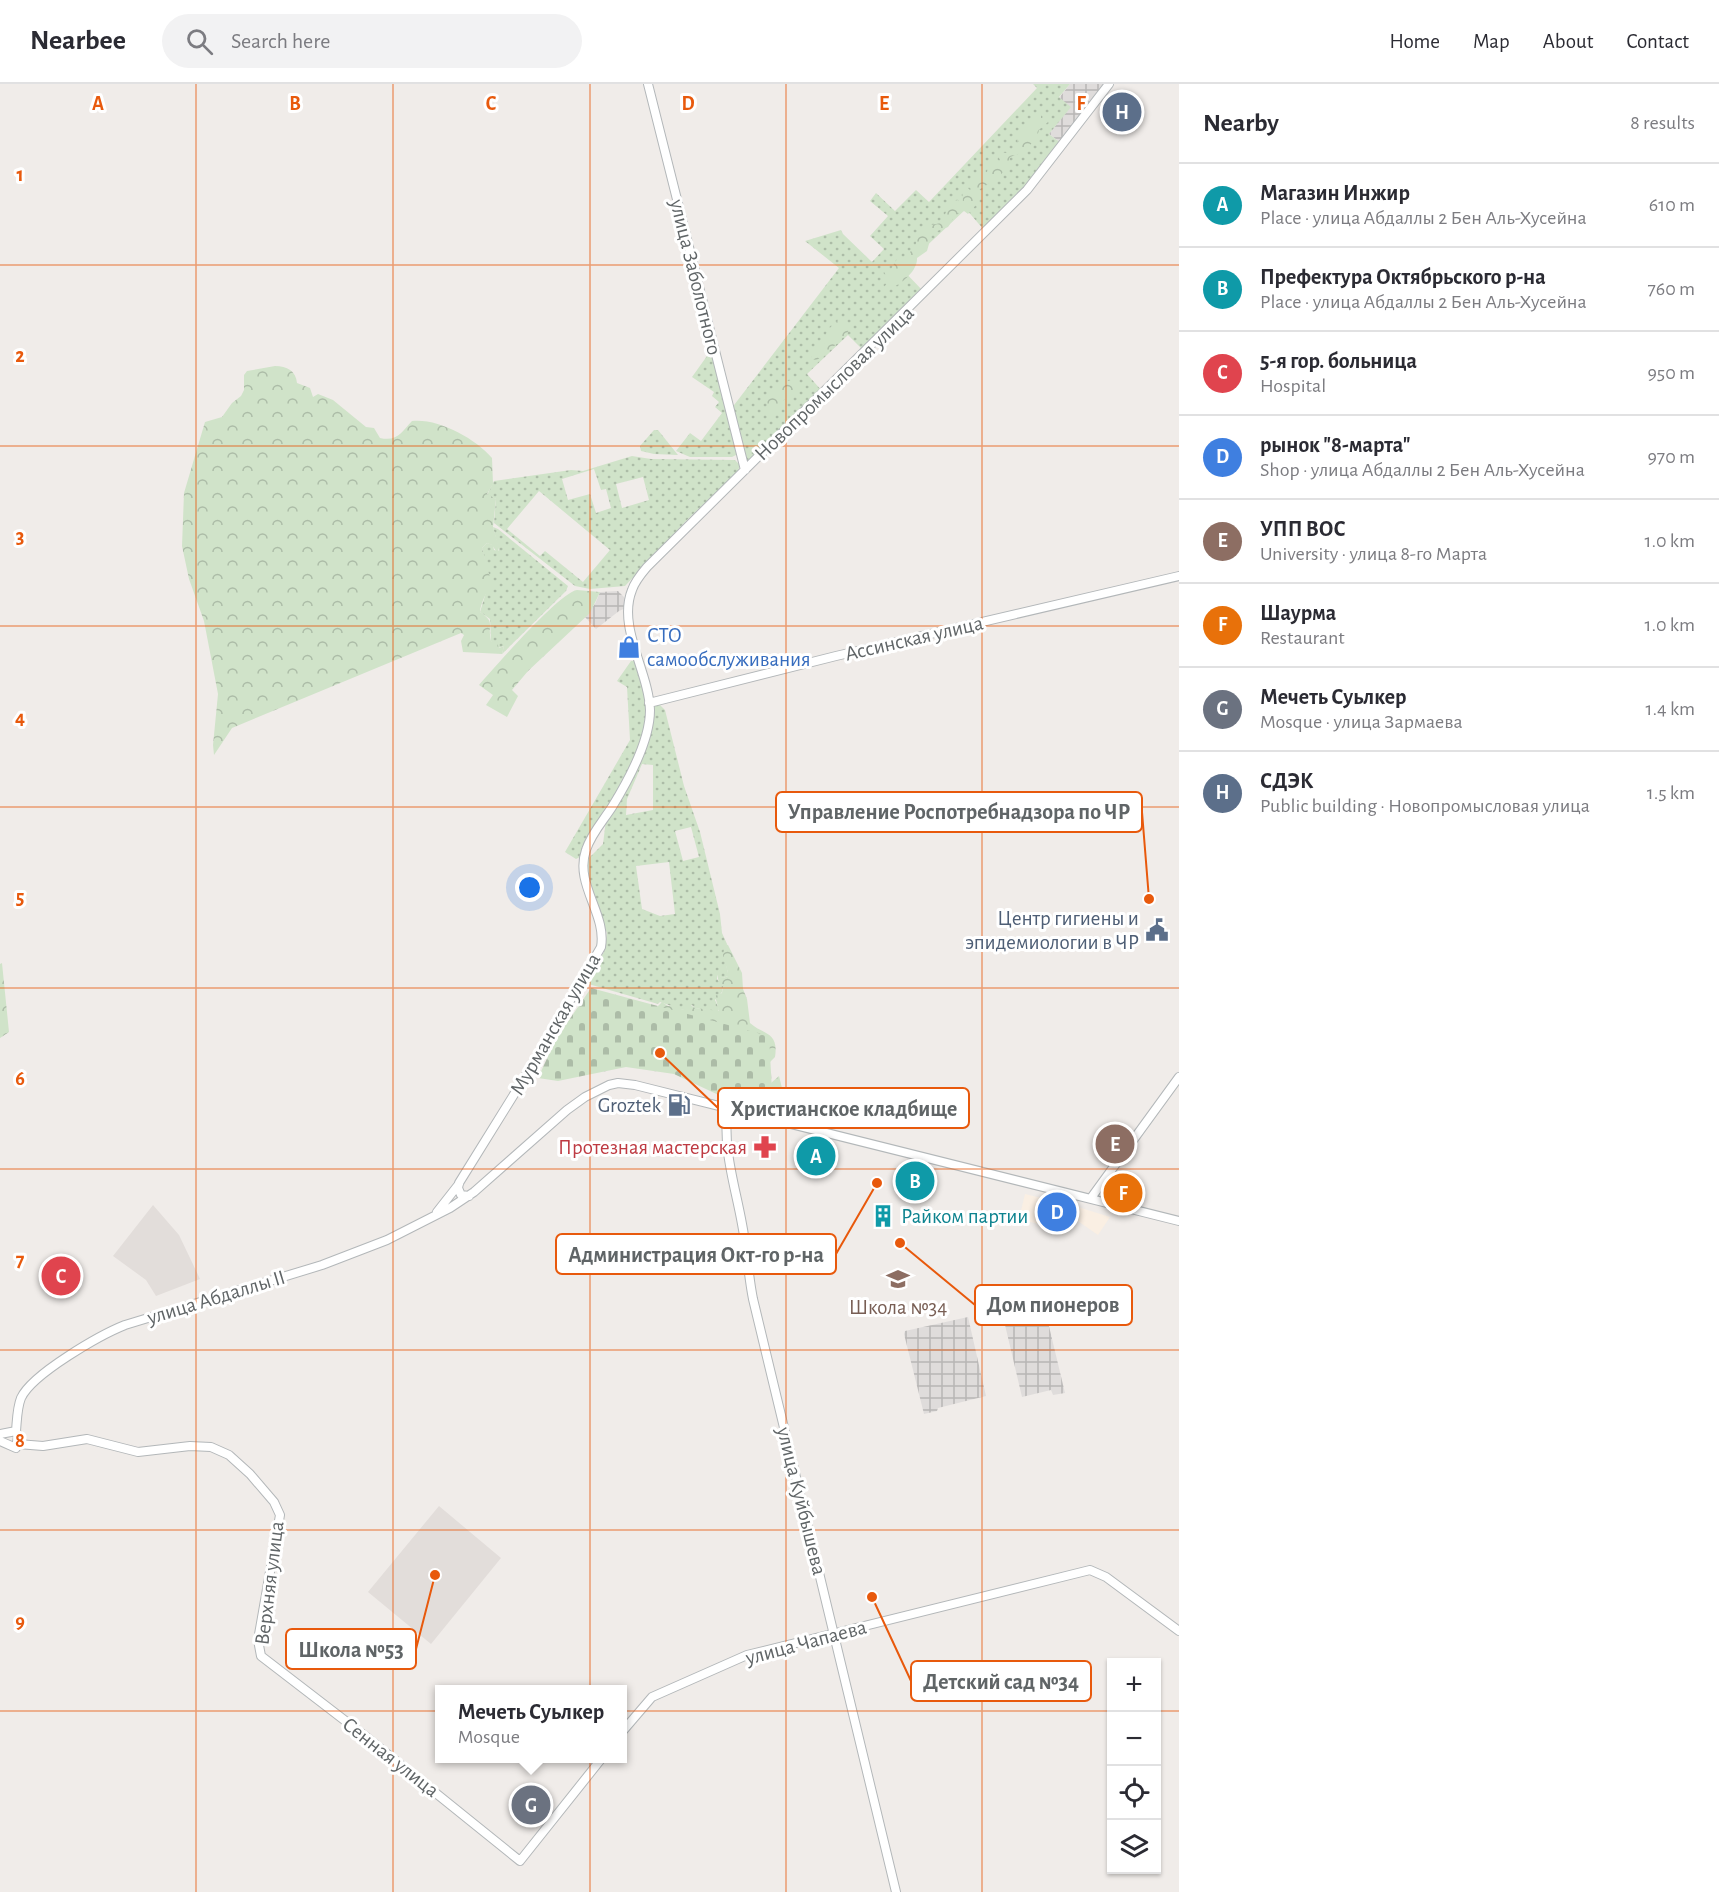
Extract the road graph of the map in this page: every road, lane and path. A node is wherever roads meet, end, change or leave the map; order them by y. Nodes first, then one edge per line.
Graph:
1 (648, 84) edge
2 (1109, 84) edge
3 (745, 470) junction
4 (1179, 576) edge
5 (649, 703) junction
6 (1179, 1077) edge
7 (728, 1108) junction
8 (459, 1183) junction
9 (469, 1196) junction
10 (1091, 1198) junction
11 (430, 1219) junction
12 (1179, 1221) edge
13 (16, 1431) junction
14 (0, 1434) edge
15 (0, 1441) edge
16 (18, 1444) junction
17 (1179, 1630) edge
18 (834, 1633) junction
19 (261, 1656) joint
20 (627, 1726) edge
21 (598, 1763) edge
22 (896, 1892) edge

1 - 3 street, улица Заболотного
2 - 3 street, Новопромысловая улица
3 - 5 street, Новопромысловая улица
4 - 5 street, Ассинская улица
5 - 8 street, Мурманская улица
6 - 10 street
7 - 9 street, улица Абдаллы II
7 - 10 street, улица Абдаллы II
7 - 18 street, улица Куйбышева
8 - 9 street
8 - 11 street, Мурманская улица
9 - 11 street, улица Абдаллы II
10 - 12 street, улица Абдаллы II
11 - 13 street, улица Абдаллы II
13 - 14 street
13 - 16 street, улица Абдаллы II
15 - 16 street
16 - 19 street, Верхняя улица
17 - 18 street, улица Чапаева
18 - 20 street, улица Чапаева
18 - 22 street, улица Куйбышева
19 - 21 street, Сенная улица

